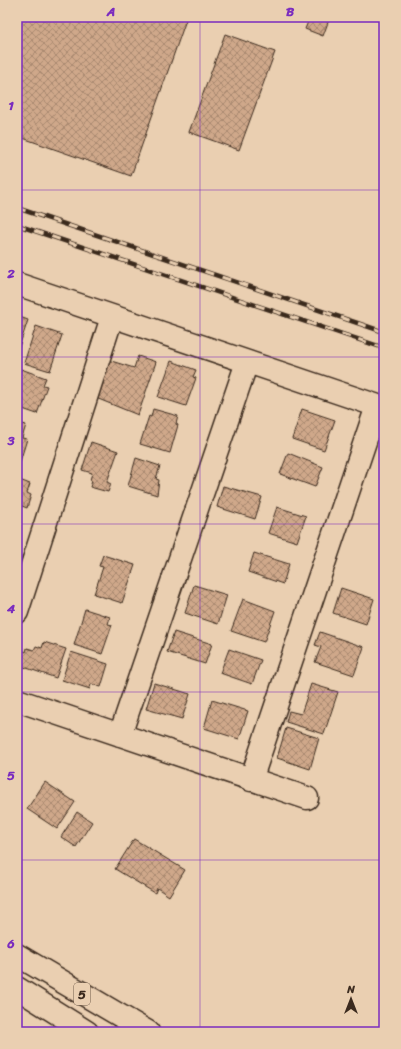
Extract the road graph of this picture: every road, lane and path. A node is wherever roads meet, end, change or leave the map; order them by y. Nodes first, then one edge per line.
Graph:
1 (17, 284) edge
2 (112, 317) junction
3 (247, 362) junction
4 (381, 407) edge
5 (17, 612) edge
6 (17, 700) edge
7 (120, 735) junction
8 (251, 780) junction
9 (307, 798) dead end
10 (17, 955) edge
11 (17, 988) edge
12 (87, 1032) edge
13 (148, 1032) edge

1 - 2 main road
2 - 3 main road
2 - 5 main road
3 - 4 main road
3 - 7 main road
4 - 8 main road
6 - 7 main road
7 - 8 main road
8 - 9 main road
10 - 13 main road, 5
11 - 12 main road, 5

